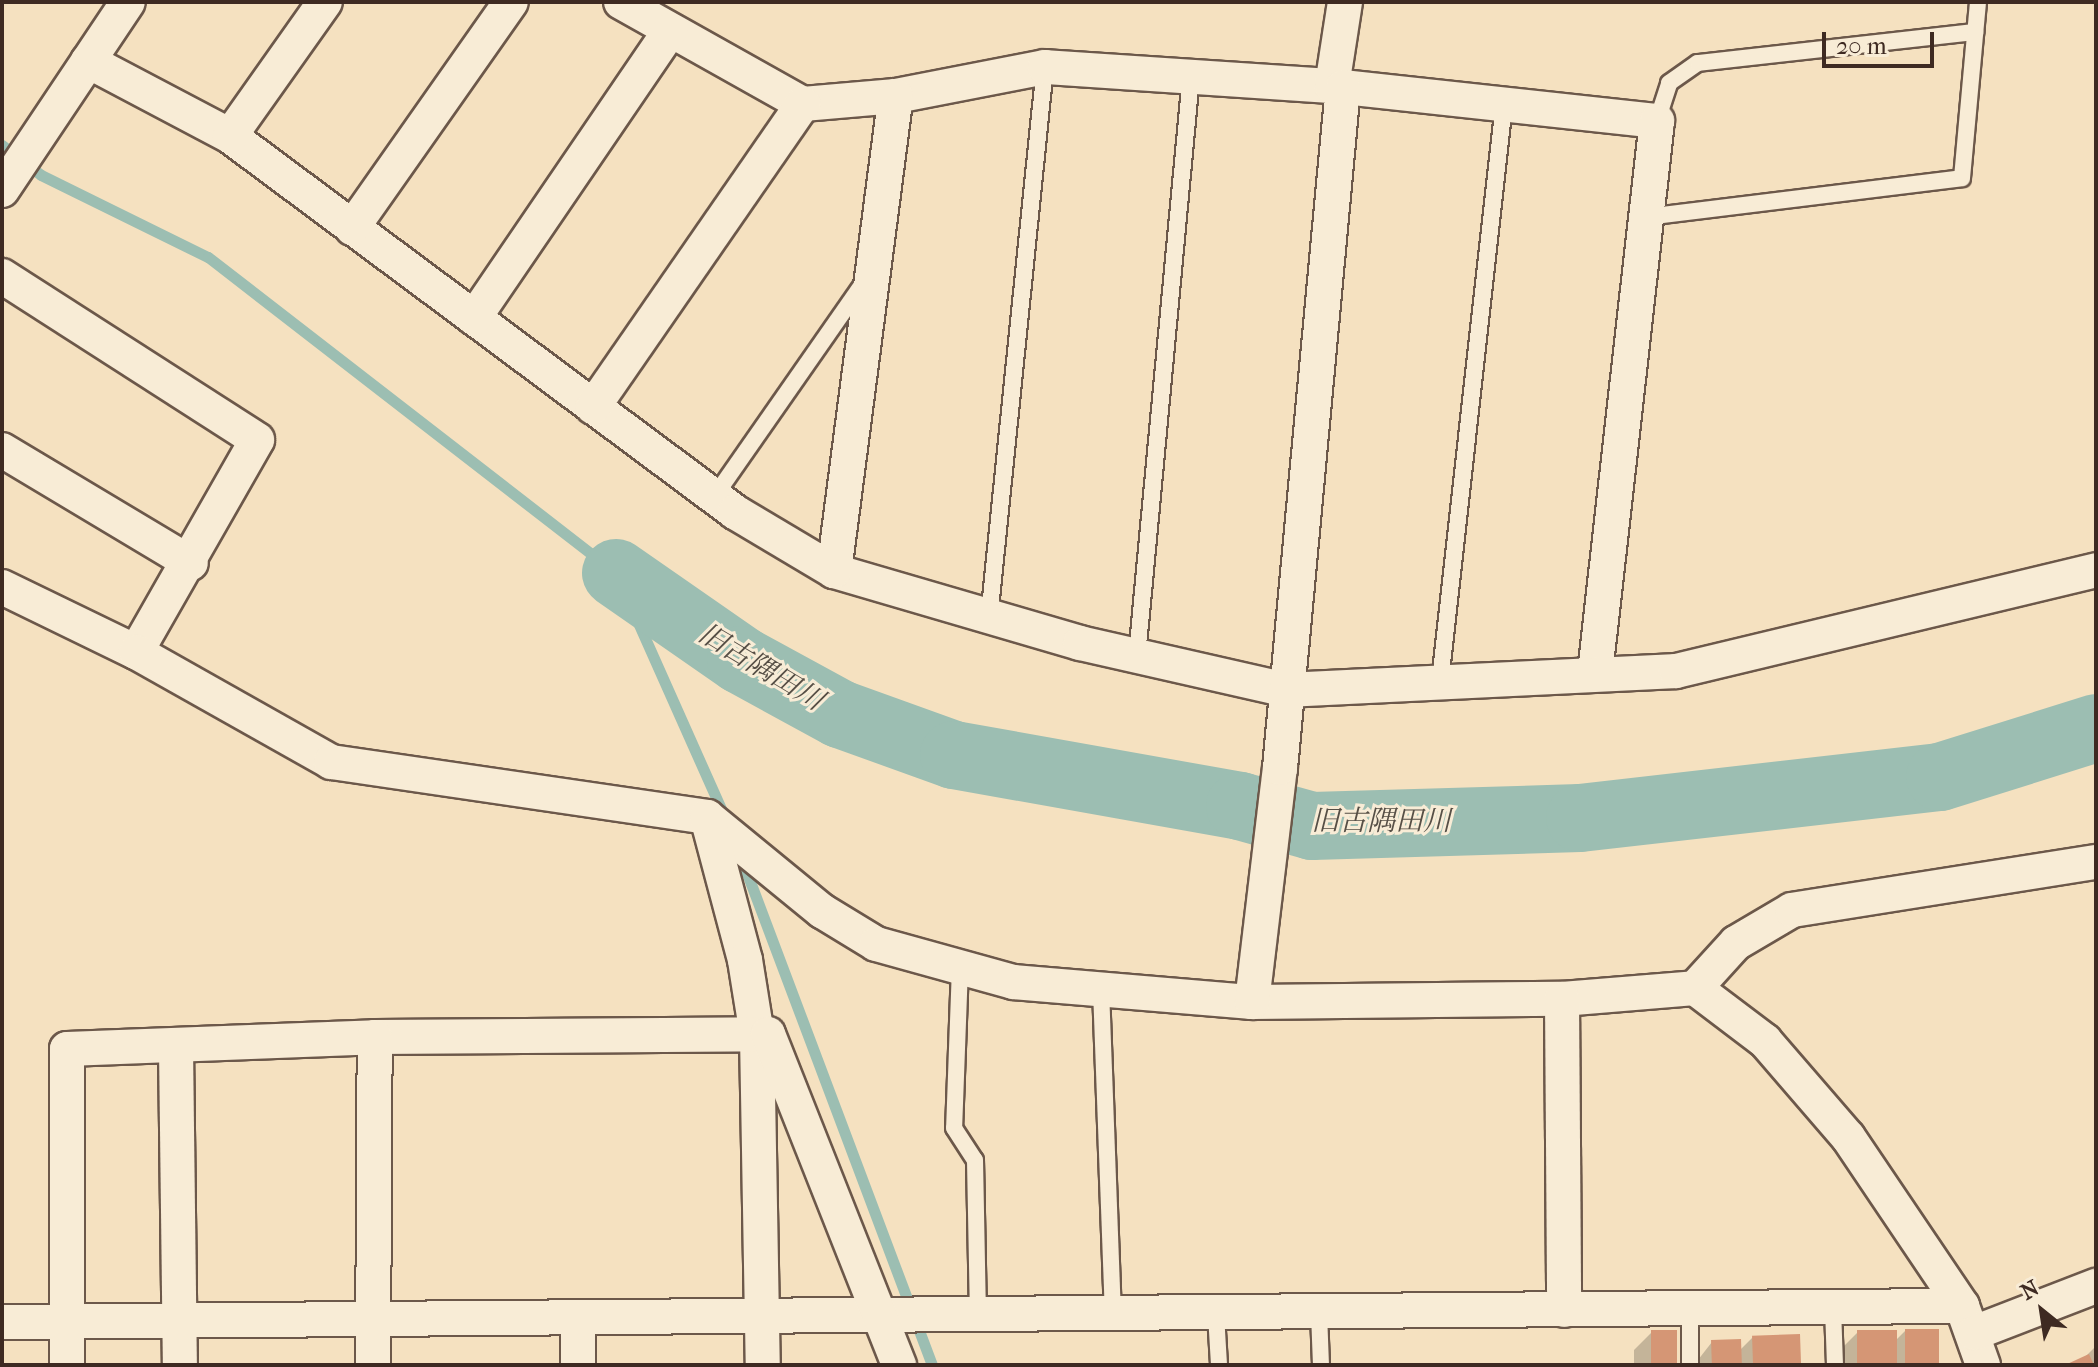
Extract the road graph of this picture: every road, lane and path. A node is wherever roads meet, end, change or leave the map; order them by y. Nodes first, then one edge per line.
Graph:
1 (325, 2) edge
2 (511, 2) edge
3 (621, 2) edge
4 (1345, 2) edge
5 (1978, 2) edge
6 (116, 6) edge
7 (670, 31) junction
8 (1975, 32) junction
9 (88, 61) junction
10 (1045, 67) junction
11 (1191, 77) junction
12 (1338, 86) junction
13 (896, 96) junction
14 (803, 104) junction
15 (1504, 104) junction
16 (1657, 121) junction
17 (230, 136) junction
18 (2, 190) edge
19 (1646, 217) junction
20 (352, 228) junction
21 (876, 265) junction
22 (2, 276) edge
23 (474, 318) junction
24 (593, 407) junction
25 (2, 450) edge
26 (714, 497) junction
27 (191, 563) junction
28 (2096, 570) edge
29 (834, 571) junction
30 (2, 587) edge
31 (989, 618) junction
32 (136, 652) junction
33 (1137, 656) junction
34 (1595, 673) junction
35 (1440, 681) junction
36 (1287, 690) junction
37 (707, 817) junction
38 (2096, 862) edge
39 (960, 967) junction
40 (1695, 988) junction
41 (1101, 989) junction
42 (1562, 999) junction
43 (1252, 1002) junction
44 (757, 1035) junction
45 (375, 1037) junction
46 (176, 1047) junction
47 (2096, 1286) edge
48 (1833, 1308) junction
49 (1690, 1309) junction
50 (1564, 1310) junction
51 (1319, 1313) junction
52 (1216, 1314) junction
53 (978, 1315) junction
54 (1113, 1315) junction
55 (763, 1319) junction
56 (883, 1319) junction
57 (1968, 1319) junction
58 (180, 1320) junction
59 (578, 1320) junction
60 (67, 1321) junction
61 (372, 1321) junction
62 (2, 1322) edge
63 (67, 1365) edge
64 (180, 1365) edge
65 (373, 1365) edge
66 (578, 1365) edge
67 (763, 1365) edge
68 (899, 1365) edge
69 (1219, 1365) edge
70 (1321, 1365) edge
71 (1690, 1365) edge
72 (1835, 1365) edge
73 (1983, 1365) edge

1 - 17 street
2 - 20 street
3 - 7 street
4 - 12 street
5 - 8 lane
6 - 9 street
7 - 14 street
7 - 23 street
8 - 16 lane
8 - 19 lane
9 - 17 street
9 - 18 street
10 - 11 street
10 - 13 street
10 - 31 lane
11 - 12 street
11 - 33 lane
12 - 15 street
12 - 36 street
13 - 14 street
13 - 21 street
14 - 24 street
15 - 16 street
15 - 35 lane
16 - 19 street
17 - 20 street
19 - 34 street
20 - 23 street
21 - 26 lane
21 - 29 street
22 - 27 street
23 - 24 street
24 - 26 street
25 - 27 street
26 - 29 street
27 - 32 street
28 - 34 street
29 - 31 street
30 - 32 street
31 - 33 street
32 - 37 street
33 - 36 street
34 - 35 street
35 - 36 street
36 - 43 street
37 - 39 street
37 - 44 street
38 - 40 street
39 - 41 street
39 - 53 lane
40 - 42 street
40 - 57 street
41 - 43 street
41 - 54 lane
42 - 43 street
42 - 50 street
44 - 45 street
44 - 55 street
44 - 56 street
45 - 46 street
45 - 61 street
46 - 58 street
46 - 60 street
47 - 57 street
48 - 49 street
48 - 57 street
48 - 72 lane
49 - 50 street
49 - 71 lane
50 - 51 street
51 - 52 street
51 - 70 lane
52 - 54 street
52 - 69 lane
53 - 54 street
53 - 56 street
55 - 56 street
55 - 59 street
55 - 67 street
56 - 68 street
57 - 73 street
58 - 60 street
58 - 61 street
58 - 64 street
59 - 61 street
59 - 66 street
60 - 62 street
60 - 63 street
61 - 65 street

